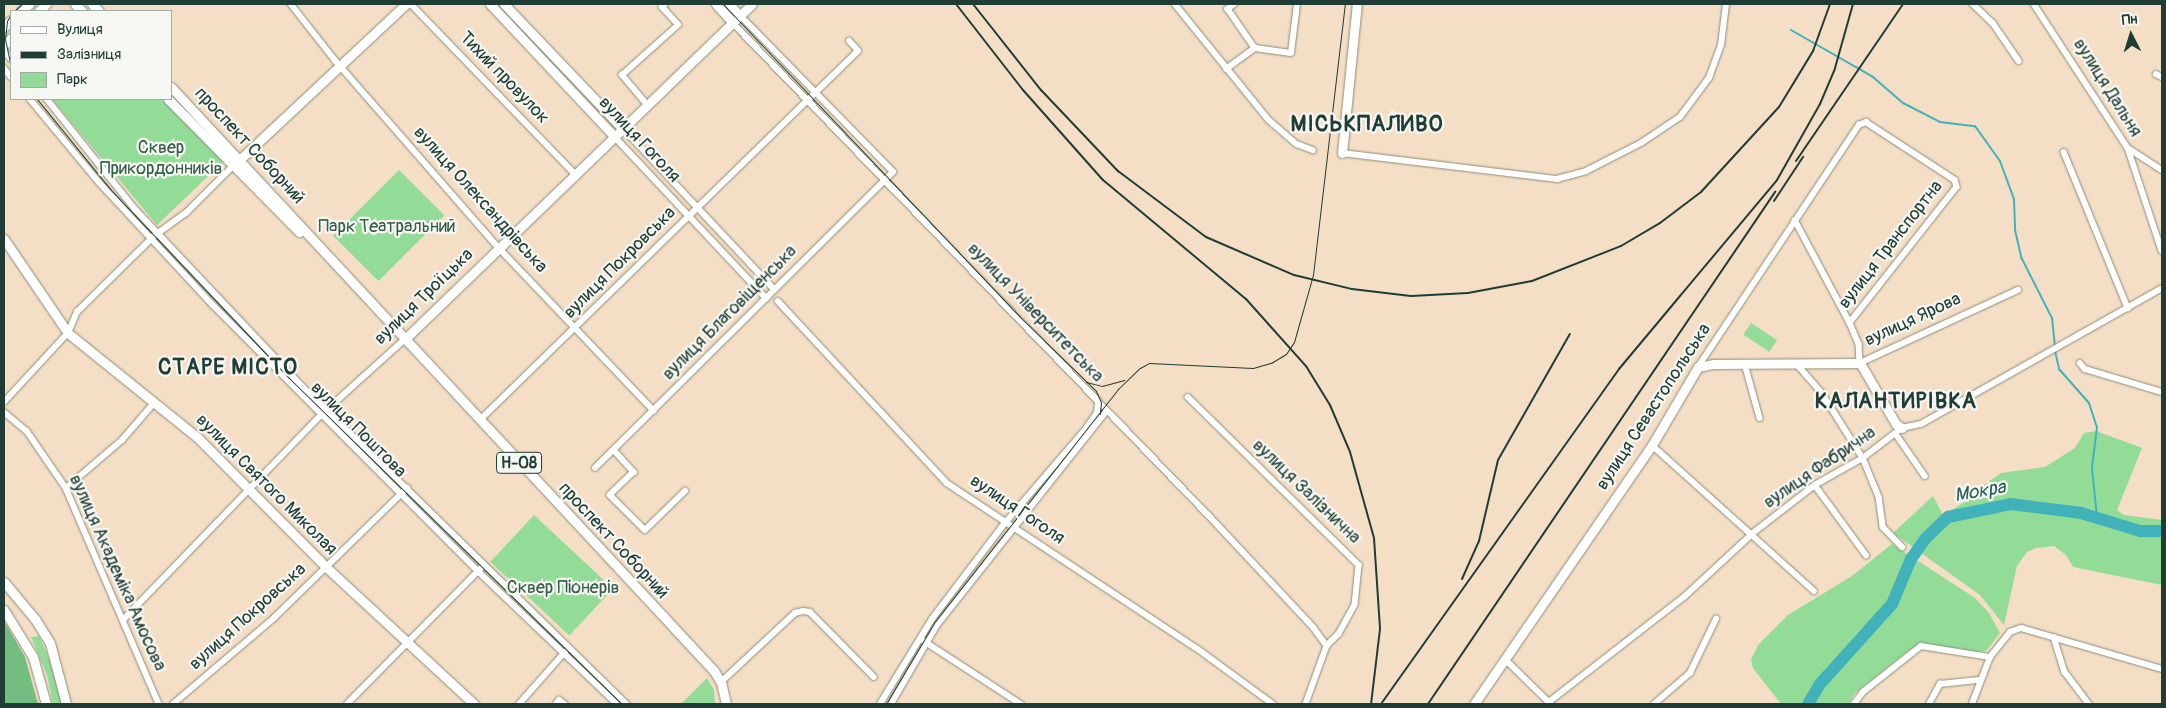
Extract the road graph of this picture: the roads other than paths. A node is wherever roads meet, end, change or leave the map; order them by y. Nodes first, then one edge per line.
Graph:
1 (291, 4) edge
2 (406, 4) edge
3 (411, 4) edge
4 (490, 4) edge
5 (504, 4) edge
6 (665, 4) edge
7 (716, 4) edge
8 (729, 4) edge
9 (752, 4) edge
10 (1175, 4) edge
11 (1235, 4) edge
12 (1297, 4) edge
13 (1357, 4) edge
14 (1726, 4) edge
15 (1973, 4) edge
16 (2034, 4) edge
17 (740, 16) junction
18 (733, 23) junction
19 (849, 41) dead end
20 (1255, 48) junction
21 (2020, 61) dead end
22 (340, 66) junction
23 (1226, 69) junction
24 (2156, 74) dead end
25 (2162, 76) edge
26 (172, 88) edge
27 (815, 92) junction
28 (808, 99) junction
29 (31, 100) edge
30 (47, 100) edge
31 (169, 100) edge
32 (647, 105) junction
33 (1859, 125) joint
34 (621, 127) junction
35 (613, 136) junction
36 (2128, 148) junction
37 (1313, 150) dead end
38 (1342, 152) joint
39 (2064, 152) dead end
40 (237, 162) junction
41 (2162, 170) edge
42 (574, 173) junction
43 (885, 179) junction
44 (697, 207) junction
45 (687, 216) junction
46 (1795, 220) junction
47 (159, 233) junction
48 (4, 239) edge
49 (151, 240) junction
50 (498, 247) junction
51 (2162, 251) edge
52 (2162, 288) edge
53 (774, 289) junction
54 (2018, 290) dead end
55 (766, 298) junction
56 (778, 301) dead end
57 (2128, 308) junction
58 (1850, 323) junction
59 (577, 327) junction
60 (68, 333) junction
61 (405, 339) junction
62 (1796, 362) junction
63 (1860, 363) junction
64 (2080, 363) dead end
65 (1745, 364) junction
66 (1698, 367) junction
67 (2162, 392) edge
68 (1188, 397) dead end
69 (4, 402) edge
70 (154, 403) junction
71 (1098, 403) junction
72 (327, 410) junction
73 (654, 411) junction
74 (4, 412) edge
75 (1106, 412) junction
76 (322, 415) junction
77 (1760, 418) dead end
78 (480, 420) junction
79 (1899, 431) junction
80 (1652, 444) junction
81 (614, 450) junction
82 (1863, 458) junction
83 (595, 468) dead end
84 (1925, 476) dead end
85 (1815, 486) junction
86 (66, 488) junction
87 (251, 488) junction
88 (408, 488) junction
89 (685, 492) dead end
90 (402, 494) junction
91 (1004, 523) junction
92 (1013, 529) junction
93 (1753, 533) junction
94 (1902, 547) dead end
95 (1866, 555) dead end
96 (484, 565) junction
97 (325, 566) junction
98 (478, 571) junction
99 (4, 582) edge
100 (1814, 591) dead end
101 (4, 610) edge
102 (124, 619) junction
103 (1716, 619) dead end
104 (2054, 637) junction
105 (919, 638) junction
106 (406, 642) junction
107 (927, 643) junction
108 (1328, 646) junction
109 (568, 649) junction
110 (563, 654) junction
111 (1990, 657) junction
112 (1506, 660) junction
113 (2162, 669) edge
114 (874, 677) dead end
115 (1979, 680) junction
116 (721, 682) junction
117 (1550, 703) edge
118 (46, 704) edge
119 (66, 704) edge
120 (159, 704) edge
121 (173, 704) edge
122 (347, 704) edge
123 (474, 704) edge
124 (519, 704) edge
125 (556, 704) edge
126 (565, 704) edge
127 (616, 704) edge
128 (627, 704) edge
129 (726, 704) edge
130 (880, 704) edge
131 (891, 704) edge
132 (1020, 704) edge
133 (1273, 704) edge
134 (1306, 704) edge
135 (1474, 704) edge
136 (1654, 704) edge
137 (1854, 704) edge
138 (1929, 704) edge
139 (1972, 704) edge
140 (2089, 704) edge

1 - 22 street, вулиця Олександрівська
2 - 22 street
3 - 42 street, Тихий провулок
4 - 35 street, вулиця Гоголя
5 - 34 street, вулиця Гоголя
6 - 32 street
7 - 18 street, вулиця Університетська
8 - 17 street
9 - 17 street, вулиця Троїцька
10 - 23 street
11 - 20 street
12 - 20 street
13 - 38 street
14 - 38 street
15 - 21 street
16 - 36 street, вулиця Дальня
17 - 18 street, вулиця Троїцька
17 - 27 street
18 - 28 street, вулиця Університетська
18 - 32 street, вулиця Троїцька
19 - 27 street, вулиця Покровська
20 - 23 street
22 - 40 street
22 - 50 street, вулиця Олександрівська
23 - 37 street
24 - 25 street
26 - 40 street, проспект Соборний / Н-08
27 - 28 street, вулиця Покровська
27 - 43 street, вулиця Благовіщенська
28 - 43 street, вулиця Університетська
28 - 44 street, вулиця Покровська
29 - 49 street, вулиця Поштова
30 - 47 street, вулиця Поштова
31 - 40 street, проспект Соборний / Н-08
32 - 34 street, вулиця Троїцька
33 - 46 street, вулиця Севастопольська
33 - 58 street, вулиця Транспортна
34 - 35 street, вулиця Троїцька
34 - 44 street, вулиця Гоголя
35 - 42 street, вулиця Троїцька
35 - 45 street, вулиця Гоголя
36 - 41 street
36 - 51 street, вулиця Дальня
39 - 57 street
40 - 47 street
40 - 61 street, проспект Соборний / Н-08
42 - 50 street, вулиця Троїцька
43 - 53 street, вулиця Благовіщенська
43 - 71 street, вулиця Університетська
44 - 45 street, вулиця Покровська
44 - 53 street, вулиця Гоголя
45 - 55 street, вулиця Гоголя
45 - 59 street, вулиця Покровська
46 - 58 street
46 - 66 street, вулиця Севастопольська
47 - 49 street
47 - 72 street, вулиця Поштова
48 - 60 street, вулиця Святого Миколая
49 - 60 street
49 - 76 street, вулиця Поштова
50 - 59 street, вулиця Олександрівська
50 - 61 street, вулиця Троїцька
52 - 57 street, вулиця Фабрична
53 - 55 street, вулиця Благовіщенська
54 - 63 street, вулиця Ярова
55 - 73 street, вулиця Благовіщенська
56 - 91 street, вулиця Гоголя
57 - 79 street, вулиця Фабрична
58 - 63 street
59 - 73 street, вулиця Олександрівська
59 - 78 street, вулиця Покровська
60 - 69 street
60 - 70 street, вулиця Святого Миколая
61 - 72 street, вулиця Троїцька
61 - 78 street, проспект Соборний / Н-08
62 - 63 street, вулиця Ярова
62 - 65 street, вулиця Ярова
62 - 82 street
63 - 79 street
64 - 67 street
65 - 66 street, вулиця Ярова
65 - 77 street
66 - 80 street, вулиця Севастопольська
68 - 108 street, вулиця Залізнична
70 - 86 street
70 - 87 street, вулиця Святого Миколая
71 - 75 street, вулиця Університетська
71 - 91 street
72 - 76 street, вулиця Троїцька
72 - 88 street, вулиця Поштова
73 - 81 street, вулиця Благовіщенська
74 - 86 street, вулиця Академіка Амосова
75 - 92 street
75 - 108 street, вулиця Університетська
76 - 87 street, вулиця Троїцька
76 - 90 street, вулиця Поштова
78 - 116 street, проспект Соборний / Н-08
79 - 82 street, вулиця Фабрична
79 - 84 street
80 - 93 street
80 - 112 street, вулиця Севастопольська
81 - 83 street, вулиця Благовіщенська
81 - 89 street
82 - 85 street, вулиця Фабрична
82 - 94 street
85 - 93 street, вулиця Фабрична
85 - 95 street
86 - 102 street, вулиця Академіка Амосова
87 - 97 street, вулиця Святого Миколая
87 - 102 street, вулиця Троїцька
88 - 90 street, вулиця Покровська
88 - 96 street, вулиця Поштова
90 - 97 street, вулиця Покровська
90 - 98 street, вулиця Поштова
91 - 92 street, вулиця Гоголя
91 - 105 street
92 - 107 street
92 - 133 street, вулиця Гоголя
93 - 100 street
93 - 117 street, вулиця Фабрична
96 - 98 street
96 - 109 street, вулиця Поштова
97 - 106 street, вулиця Святого Миколая
97 - 121 street, вулиця Покровська
98 - 106 street
98 - 110 street, вулиця Поштова
99 - 119 street
101 - 118 street
102 - 120 street, вулиця Академіка Амосова
103 - 136 street
104 - 111 street
104 - 113 street
104 - 140 street
105 - 107 street
105 - 130 street
106 - 122 street
106 - 123 street, вулиця Святого Миколая
107 - 131 street
107 - 132 street
108 - 134 street, вулиця Залізнична
109 - 110 street
109 - 128 street, вулиця Поштова
110 - 124 street
110 - 127 street, вулиця Поштова
111 - 115 street
111 - 137 street
112 - 117 street
112 - 135 street, вулиця Севастопольська
114 - 116 street
115 - 138 street
115 - 139 street
116 - 129 street, проспект Соборний / Н-08
125 - 126 street

